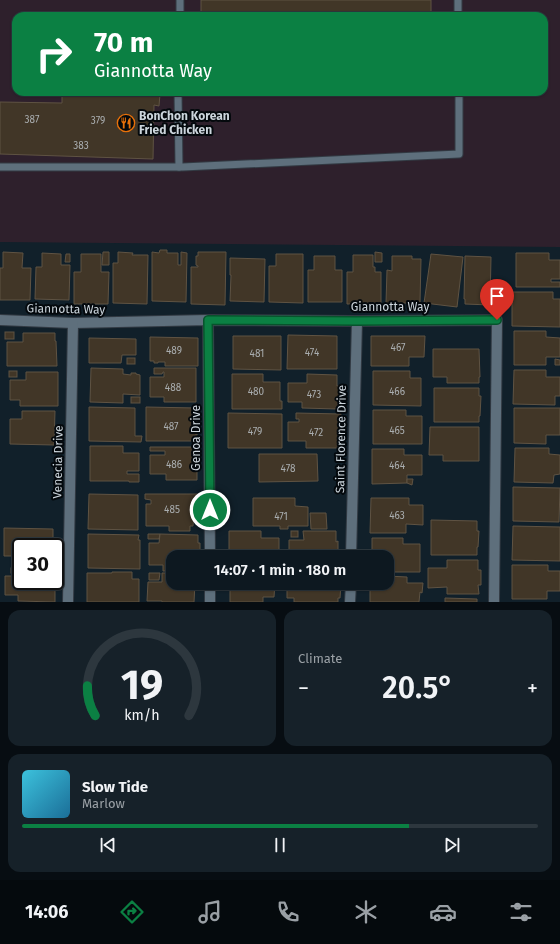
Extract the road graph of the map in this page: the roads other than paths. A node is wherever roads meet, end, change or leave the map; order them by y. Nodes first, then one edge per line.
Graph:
1 (180, 0) edge
2 (458, 0) edge
3 (180, 12) edge
4 (458, 12) edge
5 (178, 96) edge
6 (459, 96) edge
7 (0, 167) edge
8 (179, 167) junction
9 (0, 320) edge
10 (208, 320) junction
11 (356, 321) junction
12 (73, 323) junction
13 (210, 550) edge
14 (351, 550) edge
15 (210, 590) edge
16 (351, 590) edge
17 (68, 602) edge
18 (210, 602) edge
19 (350, 602) edge
20 (494, 602) edge

1 - 3 lane
2 - 4 lane
5 - 8 lane
6 - 8 lane
7 - 8 lane
9 - 12 street, Giannotta Way
10 - 11 street, Giannotta Way
10 - 12 street, Giannotta Way
10 - 13 street, Genoa Drive
11 - 14 street, Saint Florence Drive
11 - 20 street, Giannotta Way
12 - 17 street, Venecia Drive
15 - 18 street
16 - 19 street

